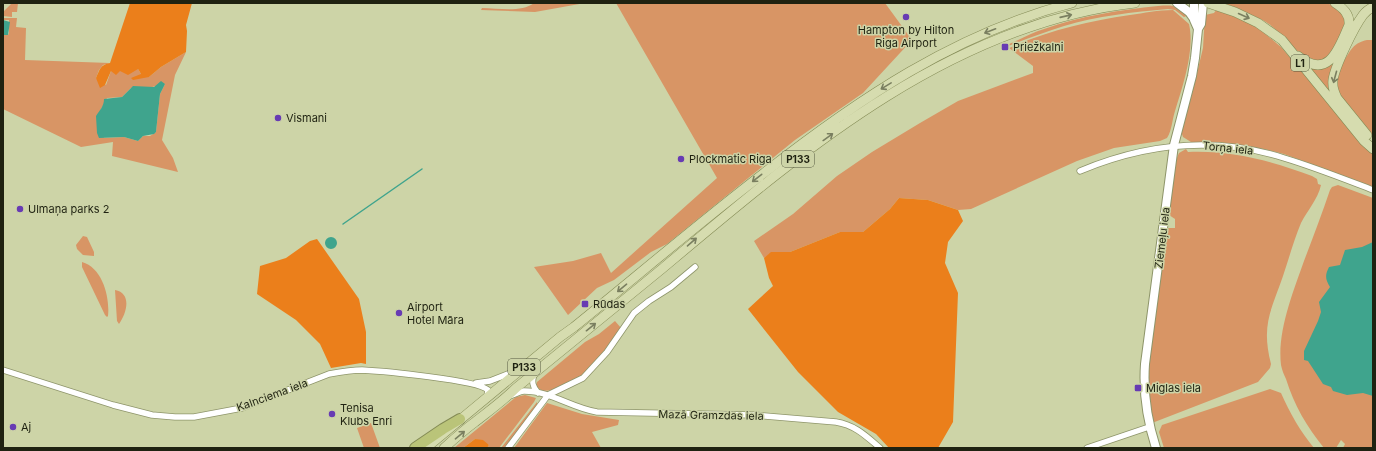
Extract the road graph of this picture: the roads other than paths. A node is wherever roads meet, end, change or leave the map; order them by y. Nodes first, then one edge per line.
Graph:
1 (1072, 3) edge
2 (1135, 3) edge
3 (1177, 3) edge
4 (1194, 3) edge
5 (1202, 3) edge
6 (1208, 3) edge
7 (1335, 3) edge
8 (1373, 7) edge
9 (1194, 20) junction
10 (1198, 29) junction
11 (1289, 49) junction
12 (1174, 145) junction
13 (1373, 146) edge
14 (1373, 149) edge
15 (1080, 171) dead end
16 (1373, 190) edge
17 (695, 268) dead end
18 (522, 369) junction
19 (3, 370) edge
20 (535, 372) junction
21 (473, 384) junction
22 (538, 393) junction
23 (548, 395) junction
24 (487, 396) junction
25 (507, 397) junction
26 (460, 419) junction
27 (1149, 427) junction
28 (415, 448) edge
29 (426, 448) edge
30 (444, 448) edge
31 (508, 448) edge
32 (880, 448) edge
33 (1088, 448) edge
34 (1156, 448) edge

1 -> 18 main road, P133
20 -> 2 main road, P133
3 - 9 street
4 - 9 street
5 - 10 street, Ziemeļu iela
6 -> 11 main road, L1
7 - 11 main road
8 -> 13 main road
9 - 10 street
10 - 12 street, Ziemeļu iela
11 - 14 main road, L1
12 - 15 street, Torņa iela
12 - 16 street, Torņa iela
12 - 27 street, Ziemeļu iela
17 - 23 street
18 - 21 street, Kalnciema iela
18 - 24 main road, P133
19 - 21 street, Kalnciema iela
20 - 22 street
20 - 25 main road, P133
21 - 24 street, Kalnciema iela
22 - 23 street, Mazā Gramzdas iela
22 - 25 street, Mazā Gramzdas iela
23 - 31 street
23 - 32 street, Mazā Gramzdas iela
24 - 26 main road, P133
30 -> 25 main road, P133
26 - 28 highway
26 - 29 main road, P133
27 - 33 street
27 - 34 street, Ziemeļu iela

